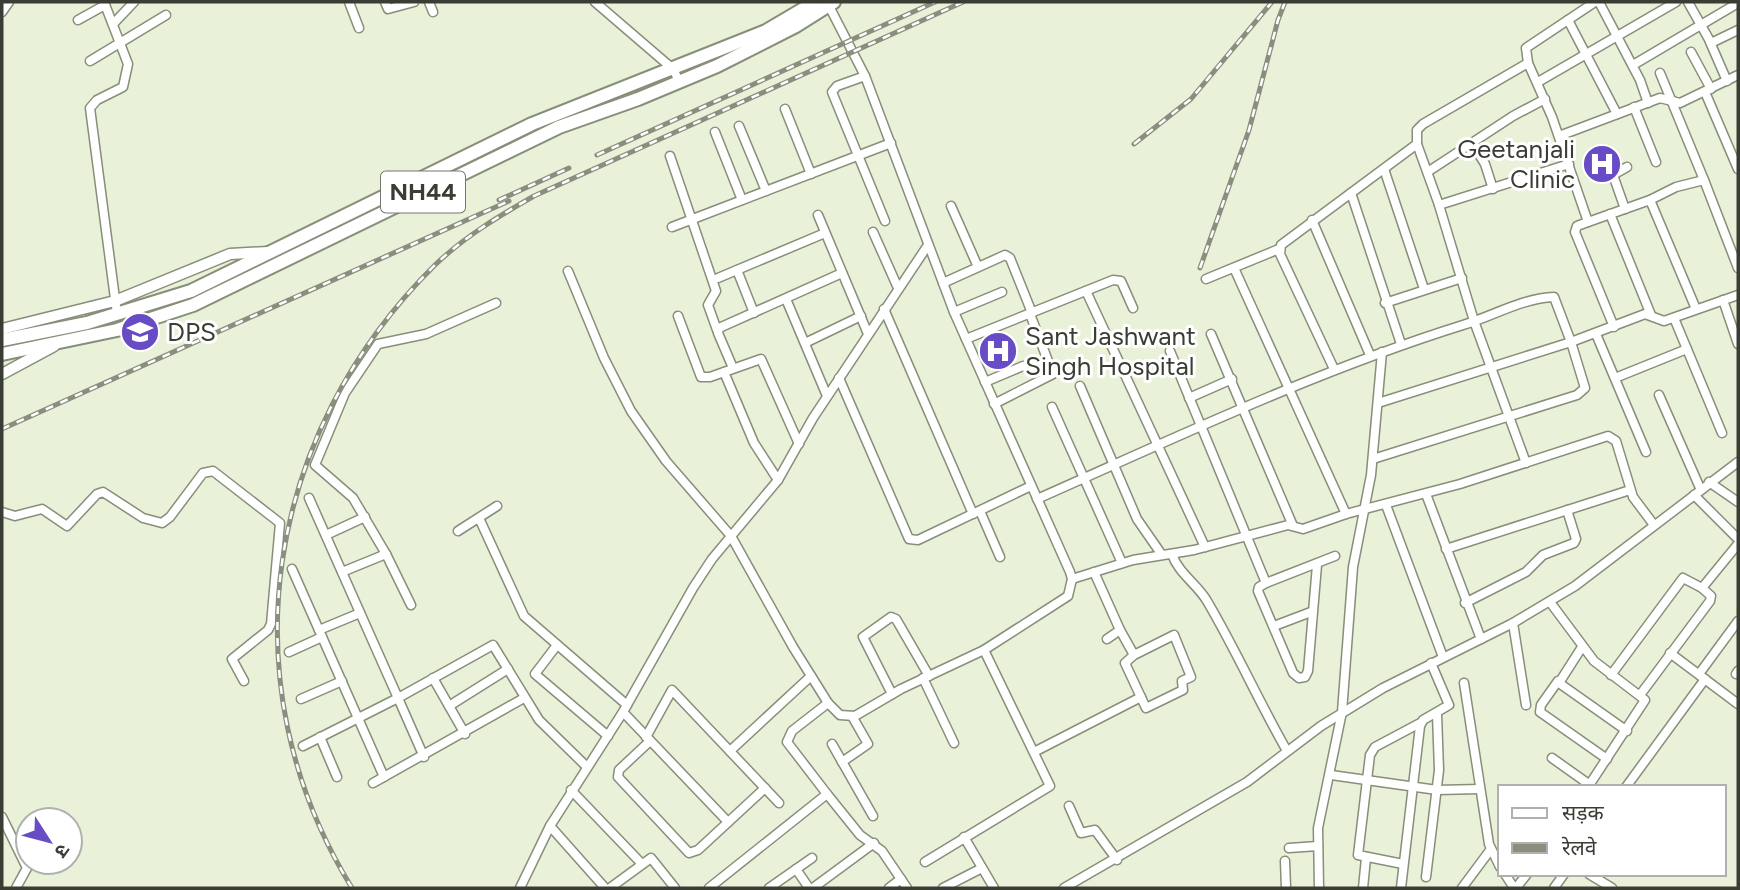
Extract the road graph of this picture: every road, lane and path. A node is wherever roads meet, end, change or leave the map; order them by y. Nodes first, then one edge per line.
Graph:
1 (9, 2) edge
2 (134, 2) edge
3 (349, 2) edge
4 (385, 2) edge
5 (414, 2) edge
6 (429, 2) edge
7 (595, 2) edge
8 (815, 2) edge
9 (1597, 2) edge
10 (1676, 2) edge
11 (1688, 2) edge
12 (105, 3) edge
13 (831, 4) edge
14 (1738, 4) edge
15 (2, 12) edge
16 (433, 12) dead end
17 (166, 15) dead end
18 (78, 20) dead end
19 (1568, 20) junction
20 (114, 23) junction
21 (1700, 26) junction
22 (359, 28) dead end
23 (1738, 30) edge
24 (1618, 36) junction
25 (122, 42) junction
26 (1710, 42) junction
27 (1691, 52) dead end
28 (1587, 54) junction
29 (90, 61) dead end
30 (1528, 63) junction
31 (1633, 65) junction
32 (673, 69) junction
33 (1660, 73) dead end
34 (1738, 75) edge
35 (865, 76) junction
36 (1727, 81) junction
37 (1538, 82) junction
38 (680, 83) junction
39 (1708, 91) junction
40 (1545, 100) junction
41 (1648, 103) junction
42 (1672, 103) junction
43 (1634, 107) junction
44 (785, 109) dead end
45 (1617, 114) junction
46 (739, 126) dead end
47 (715, 132) dead end
48 (1559, 136) junction
49 (891, 143) junction
50 (1472, 143) junction
51 (1417, 144) junction
52 (859, 155) junction
53 (670, 156) dead end
54 (1656, 162) dead end
55 (1569, 164) junction
56 (1627, 167) dead end
57 (1384, 169) junction
58 (1738, 169) edge
59 (1429, 171) junction
60 (811, 174) junction
61 (1704, 180) junction
62 (1493, 189) junction
63 (766, 191) junction
64 (1350, 193) junction
65 (742, 200) junction
66 (1650, 200) junction
67 (1439, 205) junction
68 (951, 206) dead end
69 (1625, 209) junction
70 (1610, 214) junction
71 (818, 215) dead end
72 (691, 220) junction
73 (1312, 220) junction
74 (885, 221) dead end
75 (1588, 222) junction
76 (672, 227) dead end
77 (873, 232) dead end
78 (825, 233) junction
79 (928, 245) junction
80 (1279, 249) junction
81 (270, 252) junction
82 (978, 267) junction
83 (1234, 268) junction
84 (1738, 268) edge
85 (737, 270) junction
86 (568, 271) dead end
87 (842, 273) junction
88 (718, 278) dead end
89 (1462, 278) junction
90 (1206, 279) dead end
91 (943, 283) junction
92 (898, 288) junction
93 (1424, 289) junction
94 (1086, 291) junction
95 (1002, 292) dead end
96 (1738, 295) edge
97 (786, 299) junction
98 (1723, 300) junction
99 (496, 303) dead end
100 (1385, 303) junction
101 (116, 308) junction
102 (1133, 308) dead end
103 (884, 309) junction
104 (1696, 309) junction
105 (954, 312) junction
106 (754, 313) junction
107 (1031, 314) junction
108 (1651, 315) junction
109 (678, 316) dead end
110 (861, 316) junction
111 (1674, 318) junction
112 (1474, 321) junction
113 (1614, 327) junction
114 (2, 329) edge
115 (717, 331) junction
116 (868, 334) junction
117 (1211, 334) dead end
118 (1596, 334) junction
119 (966, 339) junction
120 (2, 340) edge
121 (61, 342) junction
122 (1571, 342) junction
123 (805, 343) junction
124 (1401, 344) junction
125 (1738, 344) edge
126 (1687, 349) junction
127 (1170, 351) dead end
128 (1382, 352) junction
129 (2, 354) edge
130 (1370, 355) junction
131 (1023, 366) dead end
132 (733, 368) junction
133 (1492, 368) junction
134 (1334, 369) junction
135 (724, 372) junction
136 (2, 374) edge
137 (839, 378) junction
138 (1615, 378) junction
139 (1232, 379) junction
140 (985, 382) junction
141 (1080, 386) dead end
142 (1288, 387) junction
143 (1658, 395) dead end
144 (827, 396) junction
145 (1189, 398) junction
146 (1378, 403) junction
147 (994, 404) junction
148 (1052, 407) dead end
149 (1245, 408) junction
150 (1508, 415) junction
151 (1201, 427) junction
152 (1723, 433) dead end
153 (799, 444) junction
154 (1158, 446) junction
155 (1646, 452) dead end
156 (1373, 459) junction
157 (1738, 462) edge
158 (1526, 463) junction
159 (1115, 464) junction
160 (1083, 479) junction
161 (778, 480) junction
162 (1709, 482) junction
163 (1031, 486) junction
164 (1630, 490) junction
165 (1697, 492) junction
166 (1426, 494) junction
167 (309, 498) dead end
168 (1037, 499) junction
169 (1738, 502) edge
170 (1386, 505) junction
171 (497, 506) dead end
172 (1567, 510) junction
173 (1363, 511) junction
174 (2, 512) edge
175 (976, 512) junction
176 (1346, 514) junction
177 (365, 517) junction
178 (479, 518) junction
179 (1293, 526) junction
180 (1654, 526) junction
181 (458, 531) dead end
182 (326, 535) junction
183 (1247, 535) junction
184 (731, 536) junction
185 (1738, 541) edge
186 (1205, 547) junction
187 (1446, 549) junction
188 (386, 554) junction
189 (1172, 554) junction
190 (1162, 555) junction
191 (1335, 556) dead end
192 (1000, 557) dead end
193 (1122, 563) junction
194 (1317, 565) junction
195 (292, 569) dead end
196 (342, 572) junction
197 (1094, 572) junction
198 (1072, 579) junction
199 (1266, 583) junction
200 (1702, 588) junction
201 (1550, 602) junction
202 (1465, 603) junction
203 (411, 605) dead end
204 (1311, 612) junction
205 (360, 613) junction
206 (1738, 621) edge
207 (1513, 624) junction
208 (1274, 626) junction
209 (1120, 630) junction
210 (321, 634) junction
211 (1107, 639) dead end
212 (1481, 639) junction
213 (557, 645) junction
214 (1582, 647) junction
215 (985, 650) junction
216 (289, 652) dead end
217 (1670, 653) junction
218 (1134, 656) junction
219 (1443, 657) junction
220 (1431, 663) junction
221 (508, 669) junction
222 (1611, 675) junction
223 (811, 676) junction
224 (1702, 676) junction
225 (926, 677) junction
226 (433, 678) junction
227 (244, 681) dead end
228 (342, 681) junction
229 (1558, 681) junction
230 (1464, 683) dead end
231 (892, 694) junction
232 (1640, 695) junction
233 (1142, 697) junction
234 (1466, 697) junction
235 (398, 698) junction
236 (524, 698) junction
237 (301, 699) dead end
238 (828, 703) junction
239 (1449, 703) junction
240 (1738, 704) edge
241 (1526, 705) dead end
242 (449, 706) junction
243 (625, 708) junction
244 (1342, 712) junction
245 (1437, 714) junction
246 (852, 716) junction
247 (359, 718) junction
248 (1422, 722) junction
249 (1627, 731) junction
250 (465, 734) junction
251 (608, 736) junction
252 (320, 737) junction
253 (648, 739) junction
254 (954, 743) dead end
255 (832, 744) dead end
256 (303, 746) dead end
257 (730, 751) junction
258 (1287, 751) junction
259 (1034, 752) junction
260 (424, 757) junction
261 (1552, 758) dead end
262 (1607, 759) junction
263 (842, 762) junction
264 (587, 767) junction
265 (1331, 775) junction
266 (337, 777) dead end
267 (384, 777) junction
268 (1368, 779) junction
269 (373, 783) dead end
270 (1588, 785) edge
271 (1590, 785) edge
272 (1627, 785) edge
273 (1414, 787) junction
274 (765, 788) junction
275 (1480, 789) junction
276 (572, 790) junction
277 (1437, 790) junction
278 (827, 794) junction
279 (779, 803) dead end
280 (1069, 806) dead end
281 (873, 816) dead end
282 (2, 817) edge
283 (727, 822) junction
284 (550, 826) junction
285 (964, 838) junction
286 (874, 843) junction
287 (1318, 846) junction
288 (1289, 848) dead end
289 (1491, 849) junction
290 (812, 858) dead end
291 (1366, 858) junction
292 (1116, 860) junction
293 (1285, 860) dead end
294 (925, 862) dead end
295 (641, 863) junction
296 (1498, 863) edge
297 (1403, 864) junction
298 (982, 868) junction
299 (796, 869) junction
300 (1426, 877) dead end
301 (901, 879) junction
302 (521, 886) edge
303 (16, 888) edge
304 (532, 888) edge
305 (608, 888) edge
306 (675, 888) edge
307 (709, 888) edge
308 (769, 888) edge
309 (811, 888) edge
310 (889, 888) edge
311 (907, 888) edge
312 (943, 888) edge
313 (993, 888) edge
314 (1064, 888) edge
315 (1286, 888) edge
316 (1319, 888) edge
317 (1363, 888) edge
318 (1401, 888) edge
319 (1462, 888) edge

1 - 15 street
2 - 20 street
3 - 22 street
4 - 5 street
6 - 16 street
7 - 32 street
8 - 32 highway, NH44
9 - 19 street
9 - 24 street
10 - 24 street
11 - 21 street
12 - 18 street
12 - 20 street
13 - 35 street
13 - 38 highway, NH44
14 - 21 street
17 - 25 street
19 - 28 street
19 - 30 street
20 - 25 street
21 - 26 street
21 - 31 street
23 - 26 street
24 - 28 street
24 - 31 street
25 - 29 street
25 - 101 street
26 - 36 street
27 - 39 street
28 - 37 street
28 - 45 street
30 - 37 street
30 - 51 street
31 - 41 street
32 - 38 street
32 - 81 highway, NH44
33 - 42 street
34 - 36 street
35 - 49 street
35 - 52 street
36 - 39 street
37 - 40 street
38 - 121 highway, NH44
39 - 42 street
39 - 58 street
40 - 48 street
40 - 50 street
41 - 42 street
41 - 43 street
42 - 61 street
43 - 45 street
43 - 54 street
44 - 60 street
45 - 48 street
46 - 63 street
47 - 65 street
48 - 55 street
49 - 52 street
49 - 79 street
50 - 59 street
50 - 62 street
51 - 57 street
51 - 59 street
52 - 60 street
52 - 74 street
53 - 72 street
55 - 62 street
55 - 75 street
56 - 69 street
57 - 64 street
57 - 93 street
59 - 67 street
60 - 63 street
61 - 66 street
61 - 84 street
62 - 67 street
63 - 65 street
64 - 73 street
64 - 100 street
65 - 72 street
66 - 69 street
66 - 104 street
67 - 89 street
68 - 82 street
69 - 70 street
70 - 75 street
70 - 108 street
71 - 78 street
72 - 76 street
72 - 115 street
73 - 80 street
73 - 130 street
75 - 113 street
77 - 92 street
78 - 85 street
78 - 87 street
79 - 91 street
79 - 92 street
80 - 83 street
80 - 134 street
81 - 101 highway, NH44
81 - 101 street
82 - 91 street
82 - 107 street
83 - 90 street
83 - 142 street
85 - 88 street
85 - 106 street
86 - 184 street
87 - 97 street
87 - 110 street
89 - 93 street
89 - 112 street
91 - 105 street
92 - 103 street
93 - 100 street
94 - 102 street
94 - 107 street
94 - 154 street
95 - 105 street
96 - 98 street
97 - 106 street
97 - 123 street
98 - 104 street
98 - 125 street
99 - 177 street
100 - 124 street
101 - 114 street
101 - 120 highway, NH44
103 - 116 street
103 - 175 street
104 - 111 street
105 - 119 street
106 - 115 street
107 - 119 street
107 - 147 street
108 - 111 street
108 - 113 street
109 - 135 street
110 - 116 street
110 - 123 street
111 - 126 street
112 - 122 street
112 - 124 street
112 - 133 street
113 - 118 street
115 - 132 street
116 - 137 street
117 - 139 street
118 - 122 street
118 - 138 street
119 - 140 street
121 - 129 highway, NH44
121 - 136 street
122 - 133 street
122 - 150 street
123 - 144 street
124 - 128 street
126 - 138 street
126 - 152 street
127 - 145 street
128 - 130 street
128 - 146 street
130 - 134 street
131 - 140 street
132 - 135 street
132 - 153 street
133 - 146 street
133 - 150 street
134 - 142 street
135 - 161 street
137 - 144 street
137 - 175 street
138 - 155 street
139 - 145 street
139 - 149 street
140 - 147 street
141 - 159 street
142 - 149 street
142 - 176 street
143 - 165 street
144 - 153 street
145 - 151 street
146 - 156 street
147 - 163 street
148 - 160 street
149 - 151 street
149 - 179 street
150 - 156 street
150 - 158 street
151 - 154 street
151 - 183 street
153 - 161 street
154 - 159 street
154 - 186 street
156 - 173 street
157 - 162 street
158 - 164 street
158 - 166 street
159 - 160 street
159 - 190 street
160 - 168 street
160 - 193 street
161 - 184 street
162 - 165 street
162 - 169 street
163 - 168 street
163 - 175 street
164 - 172 street
164 - 180 street
165 - 180 street
165 - 185 street
166 - 170 street
166 - 187 street
167 - 182 street
168 - 198 street
170 - 173 street
170 - 219 street
171 - 178 street
172 - 187 street
172 - 202 street
173 - 176 street
173 - 244 street
174 - 227 street
175 - 192 street
176 - 179 street
177 - 182 street
177 - 188 street
178 - 181 street
178 - 213 street
179 - 183 street
180 - 201 street
182 - 196 street
183 - 186 street
183 - 199 street
184 - 223 street
184 - 243 street
185 - 200 street
186 - 189 street
187 - 202 street
188 - 196 street
188 - 203 street
189 - 190 street
189 - 258 street
190 - 193 street
191 - 194 street
193 - 197 street
194 - 199 street
194 - 204 street
195 - 210 street
196 - 205 street
197 - 198 street
197 - 209 street
198 - 215 street
199 - 208 street
200 - 217 street
200 - 222 street
201 - 207 street
201 - 214 street
202 - 212 street
204 - 208 street
204 - 208 street
205 - 210 street
205 - 235 street
206 - 224 street
207 - 212 street
207 - 241 street
209 - 211 street
209 - 218 street
210 - 216 street
210 - 228 street
212 - 219 street
213 - 243 street
213 - 251 street
214 - 222 street
214 - 229 street
215 - 225 street
215 - 259 street
217 - 224 street
217 - 232 street
218 - 233 street
218 - 233 street
219 - 220 street
220 - 239 street
220 - 244 street
221 - 226 street
221 - 236 street
221 - 242 street
222 - 232 street
223 - 238 street
223 - 257 street
224 - 240 street
224 - 272 street
225 - 231 street
225 - 231 street
225 - 254 street
226 - 235 street
226 - 242 street
228 - 237 street
228 - 247 street
229 - 249 street
229 - 262 street
230 - 234 street
231 - 246 street
232 - 249 street
233 - 259 street
234 - 239 street
234 - 275 street
235 - 247 street
235 - 260 street
236 - 250 street
236 - 264 street
238 - 246 street
238 - 278 street
239 - 245 street
242 - 250 street
243 - 251 street
243 - 253 street
244 - 258 street
244 - 265 street
245 - 248 street
245 - 277 street
246 - 263 street
247 - 252 street
247 - 267 street
248 - 268 street
248 - 273 street
249 - 262 street
250 - 260 street
251 - 264 street
252 - 256 street
252 - 266 street
253 - 257 street
253 - 283 street
253 - 283 street
255 - 263 street
257 - 274 street
258 - 292 street
259 - 285 street
260 - 267 street
261 - 270 street
262 - 271 street
263 - 281 street
264 - 276 street
265 - 268 street
265 - 287 street
267 - 269 street
268 - 273 street
268 - 291 street
273 - 277 street
273 - 297 street
274 - 279 street
274 - 283 street
275 - 277 street
275 - 289 street
276 - 284 street
276 - 295 street
277 - 300 street
278 - 286 street
278 - 307 street
280 - 292 street
282 - 303 street
284 - 302 street
284 - 305 street
285 - 294 street
285 - 298 street
286 - 301 street
286 - 309 street
287 - 288 street
287 - 316 street
289 - 296 street
289 - 319 street
290 - 299 street
291 - 297 street
291 - 317 street
292 - 314 street
293 - 315 street
295 - 305 street
295 - 306 street
297 - 318 street
298 - 312 street
298 - 313 street
299 - 308 street
299 - 309 street
301 - 310 street
301 - 311 street
302 - 304 street

